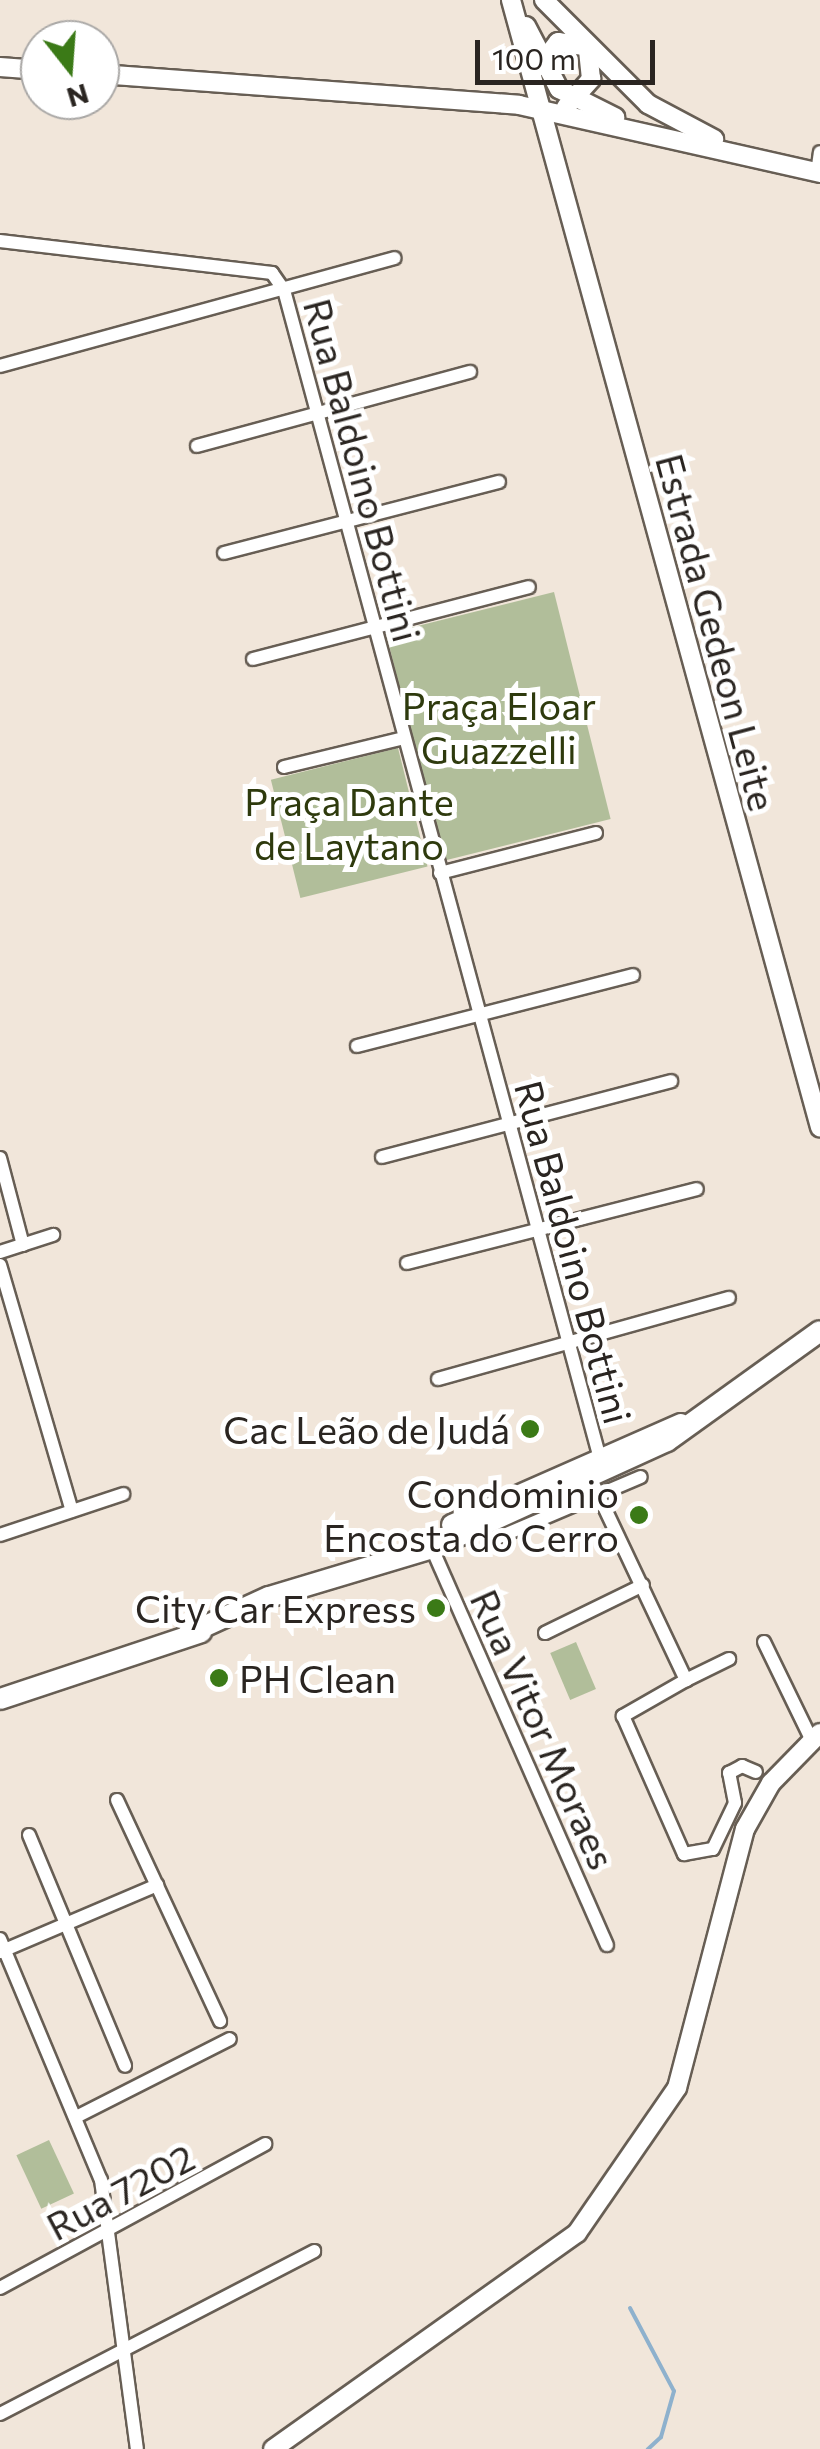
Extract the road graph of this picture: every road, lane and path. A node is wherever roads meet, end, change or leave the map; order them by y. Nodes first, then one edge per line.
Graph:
1 (512, 0) edge
2 (544, 0) edge
3 (588, 50) junction
4 (542, 60) junction
5 (120, 75) edge
6 (534, 88) junction
7 (519, 105) junction
8 (567, 107) junction
9 (540, 110) junction
10 (736, 150) junction
11 (820, 152) edge
12 (551, 155) junction
13 (819, 173) edge
14 (0, 241) edge
15 (394, 258) dead end
16 (284, 290) junction
17 (0, 366) edge
18 (470, 372) dead end
19 (317, 414) junction
20 (197, 446) dead end
21 (499, 482) dead end
22 (346, 524) junction
23 (224, 553) dead end
24 (529, 587) dead end
25 (375, 630) junction
26 (253, 660) dead end
27 (404, 738) junction
28 (284, 767) dead end
29 (596, 833) dead end
30 (440, 873) junction
31 (633, 975) dead end
32 (478, 1014) junction
33 (357, 1046) dead end
34 (672, 1081) dead end
35 (507, 1122) junction
36 (820, 1126) edge
37 (382, 1157) dead end
38 (0, 1158) edge
39 (697, 1189) dead end
40 (536, 1230) junction
41 (53, 1235) dead end
42 (23, 1244) junction
43 (0, 1252) edge
44 (407, 1262) dead end
45 (0, 1264) edge
46 (729, 1298) dead end
47 (820, 1317) edge
48 (811, 1336) edge
49 (566, 1340) junction
50 (438, 1379) dead end
51 (598, 1475) junction
52 (641, 1477) dead end
53 (123, 1494) dead end
54 (72, 1511) junction
55 (0, 1536) edge
56 (497, 1538) dead end
57 (429, 1542) junction
58 (642, 1584) junction
59 (545, 1633) dead end
60 (764, 1642) dead end
61 (729, 1659) dead end
62 (686, 1680) junction
63 (31, 1691) junction
64 (0, 1698) edge
65 (0, 1707) edge
66 (816, 1737) edge
67 (756, 1772) dead end
68 (117, 1800) dead end
69 (29, 1835) dead end
70 (157, 1886) junction
71 (66, 1924) junction
72 (608, 1945) dead end
73 (1, 1947) edge
74 (220, 2021) dead end
75 (230, 2039) dead end
76 (125, 2066) dead end
77 (78, 2116) junction
78 (265, 2144) dead end
79 (111, 2228) junction
80 (314, 2251) dead end
81 (0, 2288) edge
82 (122, 2351) junction
83 (0, 2414) edge
84 (136, 2449) edge
85 (273, 2449) edge

1 - 4 main road
1 - 6 main road, Estrada Gedeon Leite
2 - 3 main road
3 - 4 main road
3 - 8 main road, Estrada Gedeon Leite
3 - 10 main road
4 - 6 main road
4 - 8 main road
5 - 7 main road
6 - 7 main road
6 - 9 main road, Estrada Gedeon Leite
7 - 9 main road
8 - 9 main road
8 - 10 main road
8 - 12 main road, Estrada Gedeon Leite
9 - 12 main road, Estrada Gedeon Leite
10 - 13 main road
11 - 13 street
12 - 36 main road, Estrada Gedeon Leite
14 - 16 street, Rua Baldoino Bottini
15 - 16 street
16 - 17 street
16 - 19 street, Rua Baldoino Bottini
18 - 19 street
19 - 20 street
19 - 22 street, Rua Baldoino Bottini
21 - 22 street
22 - 23 street
22 - 25 street, Rua Baldoino Bottini
24 - 25 street
25 - 26 street
25 - 27 street, Rua Baldoino Bottini
27 - 28 street
27 - 30 street, Rua Baldoino Bottini
29 - 30 street
30 - 32 street, Rua Baldoino Bottini
31 - 32 street
32 - 33 street
32 - 35 street, Rua Baldoino Bottini
34 - 35 street
35 - 37 street
35 - 40 street, Rua Baldoino Bottini
38 - 42 street
39 - 40 street
40 - 44 street
40 - 49 street, Rua Baldoino Bottini
41 - 42 street
42 - 43 street
45 - 54 street
46 - 49 street
47 - 48 main road
48 - 51 main road
49 - 50 street
49 - 51 street, Rua Baldoino Bottini
51 - 52 street
51 - 56 street
51 - 57 main road
51 - 58 street, Rua Baldoino Bottini
53 - 54 street
54 - 55 street
57 - 63 main road
57 - 72 street, Rua Vitor Moraes
58 - 59 street
58 - 62 street, Rua Baldoino Bottini
60 - 66 street
61 - 62 street
62 - 67 street
63 - 64 main road
63 - 65 main road
66 - 85 main road
68 - 70 street
69 - 71 street
70 - 71 street
70 - 74 street
71 - 73 street
71 - 76 street
73 - 77 street
75 - 77 street
77 - 79 street
78 - 79 street, Rua 7202
79 - 81 street, Rua 7202
79 - 82 street
80 - 82 street
82 - 83 street
82 - 84 street

